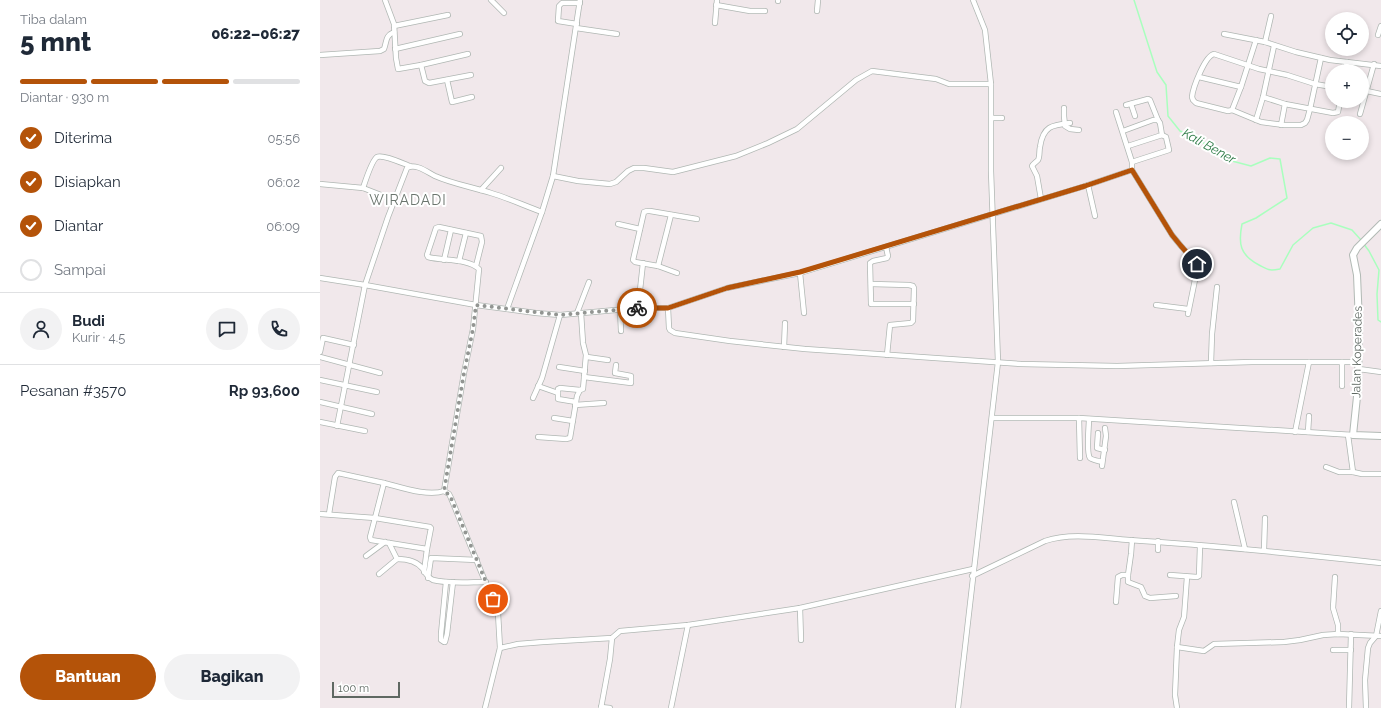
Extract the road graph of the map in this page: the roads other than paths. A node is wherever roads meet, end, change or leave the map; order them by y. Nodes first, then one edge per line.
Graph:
1 (385, 0) edge
2 (492, 0) edge
3 (818, 0) edge
4 (973, 0) edge
5 (580, 1) edge
6 (717, 2) edge
7 (765, 11) dead end
8 (817, 11) dead end
9 (504, 13) dead end
10 (448, 14) dead end
11 (1271, 16) dead end
12 (715, 23) dead end
13 (394, 26) junction
14 (576, 26) junction
15 (1381, 26) edge
16 (394, 32) junction
17 (460, 34) dead end
18 (617, 34) dead end
19 (1224, 34) dead end
20 (1378, 35) dead end
21 (1256, 40) junction
22 (1264, 42) junction
23 (1274, 46) junction
24 (395, 49) junction
25 (468, 54) dead end
26 (320, 55) edge
27 (1321, 58) junction
28 (1347, 62) joint
29 (1374, 64) junction
30 (421, 65) junction
31 (1248, 66) junction
32 (1381, 66) edge
33 (1269, 71) junction
34 (471, 75) dead end
35 (1199, 77) junction
36 (1369, 78) edge
37 (447, 80) junction
38 (991, 84) junction
39 (1315, 84) junction
40 (1325, 86) edge
41 (1241, 88) junction
42 (1369, 92) edge
43 (1381, 94) edge
44 (472, 97) dead end
45 (1263, 97) junction
46 (1285, 104) junction
47 (1064, 108) dead end
48 (1339, 108) edge
49 (1361, 108) edge
50 (1310, 109) junction
51 (1232, 110) junction
52 (1116, 112) dead end
53 (1360, 114) dead end
54 (1135, 116) dead end
55 (992, 118) junction
56 (1002, 118) dead end
57 (1158, 120) junction
58 (1256, 120) junction
59 (1064, 123) junction
60 (1070, 123) dead end
61 (1281, 125) junction
62 (1079, 130) dead end
63 (1123, 131) junction
64 (1162, 135) junction
65 (1128, 146) junction
66 (1132, 162) junction
67 (410, 166) junction
68 (501, 168) dead end
69 (1132, 170) junction
70 (554, 176) junction
71 (320, 184) edge
72 (1088, 185) junction
73 (363, 188) junction
74 (481, 190) junction
75 (394, 200) junction
76 (1041, 200) junction
77 (542, 212) junction
78 (993, 214) junction
79 (671, 215) junction
80 (1095, 216) dead end
81 (697, 219) dead end
82 (618, 224) dead end
83 (1381, 224) edge
84 (640, 229) junction
85 (451, 230) junction
86 (466, 233) junction
87 (886, 247) junction
88 (444, 260) junction
89 (459, 261) junction
90 (643, 263) junction
91 (476, 266) junction
92 (658, 266) junction
93 (800, 272) junction
94 (677, 273) dead end
95 (320, 278) edge
96 (588, 282) dead end
97 (870, 284) junction
98 (365, 285) junction
99 (1217, 287) dead end
100 (914, 304) junction
101 (476, 305) junction
102 (1156, 305) dead end
103 (638, 308) junction
104 (668, 308) junction
105 (507, 309) junction
106 (620, 309) junction
107 (579, 313) junction
108 (804, 313) dead end
109 (560, 315) junction
110 (785, 323) dead end
111 (621, 330) dead end
112 (354, 345) junction
113 (784, 347) junction
114 (320, 352) edge
115 (887, 355) junction
116 (320, 357) edge
117 (586, 357) junction
118 (608, 360) dead end
119 (998, 362) junction
120 (1211, 362) junction
121 (1309, 362) junction
122 (1342, 362) junction
123 (1358, 362) junction
124 (350, 365) junction
125 (616, 365) dead end
126 (559, 367) dead end
127 (1359, 369) junction
128 (1381, 372) edge
129 (380, 373) dead end
130 (615, 373) junction
131 (585, 374) junction
132 (320, 380) edge
133 (614, 381) junction
134 (346, 386) junction
135 (538, 386) junction
136 (1342, 386) dead end
137 (580, 390) junction
138 (377, 392) dead end
139 (558, 393) junction
140 (533, 398) dead end
141 (320, 402) edge
142 (576, 403) junction
143 (604, 403) dead end
144 (341, 406) junction
145 (372, 414) dead end
146 (1309, 416) dead end
147 (554, 418) dead end
148 (992, 418) junction
149 (1079, 418) junction
150 (1089, 419) junction
151 (573, 421) junction
152 (320, 422) edge
153 (337, 426) junction
154 (1105, 428) dead end
155 (365, 431) dead end
156 (1295, 432) junction
157 (1308, 432) junction
158 (1098, 434) dead end
159 (1350, 435) junction
160 (1381, 436) edge
161 (538, 437) dead end
162 (1104, 450) junction
163 (1080, 458) dead end
164 (1326, 467) dead end
165 (1353, 472) junction
166 (1381, 474) edge
167 (384, 483) junction
168 (444, 491) junction
169 (1234, 502) dead end
170 (320, 514) edge
171 (329, 514) junction
172 (375, 518) junction
173 (1265, 518) dead end
174 (1132, 540) junction
175 (1158, 541) junction
176 (387, 543) junction
177 (1200, 546) junction
178 (427, 549) junction
179 (1245, 549) junction
180 (1158, 550) dead end
181 (1264, 550) junction
182 (366, 556) dead end
183 (397, 559) junction
184 (476, 560) junction
185 (1381, 563) edge
186 (973, 569) junction
187 (424, 572) junction
188 (379, 574) dead end
189 (1128, 575) junction
190 (1170, 575) dead end
191 (972, 576) junction
192 (1335, 576) dead end
193 (1187, 577) junction
194 (428, 578) junction
195 (446, 582) junction
196 (453, 582) junction
197 (486, 582) junction
198 (1176, 596) dead end
199 (1116, 602) dead end
200 (800, 608) junction
201 (1381, 611) edge
202 (688, 625) junction
203 (1338, 634) junction
204 (1351, 634) junction
205 (1378, 636) edge
206 (612, 638) junction
207 (801, 640) dead end
208 (1177, 647) junction
209 (500, 648) junction
210 (1333, 650) dead end
211 (1351, 650) junction
212 (601, 707) edge
213 (485, 708) edge
214 (610, 708) edge
215 (671, 708) edge
216 (958, 708) edge
217 (1177, 708) edge
218 (1349, 708) edge
219 (1366, 708) edge

1 - 13 street
2 - 9 street
3 - 8 street
4 - 38 street
5 - 14 street
5 - 14 street
6 - 7 street
6 - 12 street
10 - 13 street
11 - 22 street
13 - 16 street
14 - 18 street
14 - 70 street
15 - 20 street
16 - 24 street
16 - 26 street
17 - 24 street
19 - 21 street
21 - 22 street
21 - 31 street
22 - 23 street
23 - 27 street
23 - 33 street
24 - 30 street
25 - 30 street
27 - 28 street
27 - 39 street
28 - 29 street
29 - 32 street
29 - 36 street
30 - 37 street
31 - 33 street
31 - 35 street
31 - 41 street
33 - 39 street
33 - 45 street
34 - 37 street
35 - 41 street
35 - 51 street
37 - 44 street
38 - 55 street
38 - 70 street
39 - 40 street
39 - 50 street
41 - 51 street
42 - 43 street
45 - 46 street
45 - 58 street
46 - 50 street
46 - 61 street
47 - 59 street
48 - 50 street
49 - 53 street
50 - 61 street
51 - 58 street
52 - 63 street
54 - 57 street
55 - 56 street
55 - 78 street
57 - 63 street
57 - 64 street
58 - 61 street
59 - 60 street
59 - 62 street
59 - 76 street
63 - 65 street
64 - 65 street
64 - 66 street
65 - 66 street
66 - 69 street
67 - 73 street
67 - 74 street
67 - 75 street
68 - 74 street
69 - 72 street
69 - 102 street
70 - 77 street
71 - 73 street
72 - 76 street
72 - 80 street
73 - 75 street
74 - 77 street
75 - 98 street
76 - 78 street
77 - 105 street
78 - 87 street
78 - 119 street
79 - 81 street
79 - 84 street
79 - 92 street
82 - 84 street
83 - 123 street, Jalan Koperades
84 - 90 street
85 - 86 street
85 - 88 street
85 - 88 street
86 - 89 street
86 - 91 street
87 - 93 street
87 - 97 street
88 - 89 street
89 - 91 street
90 - 92 street
90 - 103 street
91 - 101 street
92 - 94 street
93 - 104 street
93 - 108 street
95 - 98 street
96 - 107 street
97 - 100 street
97 - 100 street
98 - 101 street
98 - 112 street
99 - 120 street
100 - 115 street
101 - 105 street
101 - 168 street
103 - 104 street
103 - 106 street
104 - 113 street
105 - 109 street
106 - 107 street
106 - 111 street
107 - 109 street
107 - 117 street
109 - 135 street
110 - 113 street
112 - 114 street
112 - 124 street
113 - 115 street
115 - 119 street
116 - 124 street
117 - 118 street
117 - 131 street
119 - 120 street
119 - 148 street
120 - 121 street
121 - 122 street
121 - 156 street
122 - 123 street
122 - 136 street
123 - 127 street, Jalan Koperades
124 - 129 street
124 - 134 street
125 - 130 street
126 - 131 street
127 - 128 street
127 - 159 street, Jalan Koperades
130 - 133 street
130 - 133 street
131 - 133 street
131 - 137 street
132 - 134 street
134 - 138 street
134 - 144 street
135 - 139 street
135 - 140 street
137 - 139 street
137 - 142 street
139 - 142 street
141 - 144 street
142 - 143 street
142 - 151 street
144 - 145 street
144 - 153 street
146 - 157 street
147 - 151 street
148 - 149 street
148 - 186 street
149 - 150 street
149 - 163 street
150 - 156 street
150 - 162 street
151 - 161 street
152 - 153 street
153 - 155 street
154 - 162 street
156 - 157 street
157 - 159 street
158 - 162 street
159 - 160 street
159 - 165 street
164 - 165 street
165 - 166 street
167 - 168 street
167 - 171 street
167 - 172 street
168 - 184 street
169 - 179 street
170 - 171 street
171 - 172 street
172 - 176 street
172 - 178 street
173 - 181 street
174 - 175 street
174 - 189 street
174 - 191 street
175 - 177 street
175 - 180 street
176 - 178 street
176 - 182 street
176 - 183 street
177 - 179 street
177 - 193 street
178 - 187 street
179 - 181 street
181 - 185 street
183 - 187 street
183 - 188 street
184 - 194 street
184 - 197 street
186 - 191 street
186 - 200 street
187 - 194 street
189 - 198 street
189 - 199 street
190 - 193 street
191 - 216 street
192 - 203 street
193 - 208 street
194 - 195 street
195 - 196 street
195 - 196 street
196 - 197 street
197 - 209 street
200 - 202 street
200 - 207 street
201 - 205 street
202 - 206 street
202 - 215 street
203 - 204 street
203 - 208 street
204 - 205 street
204 - 211 street
205 - 219 street
206 - 209 street
206 - 212 street
208 - 217 street
209 - 213 street
210 - 211 street
211 - 218 street
212 - 214 street

